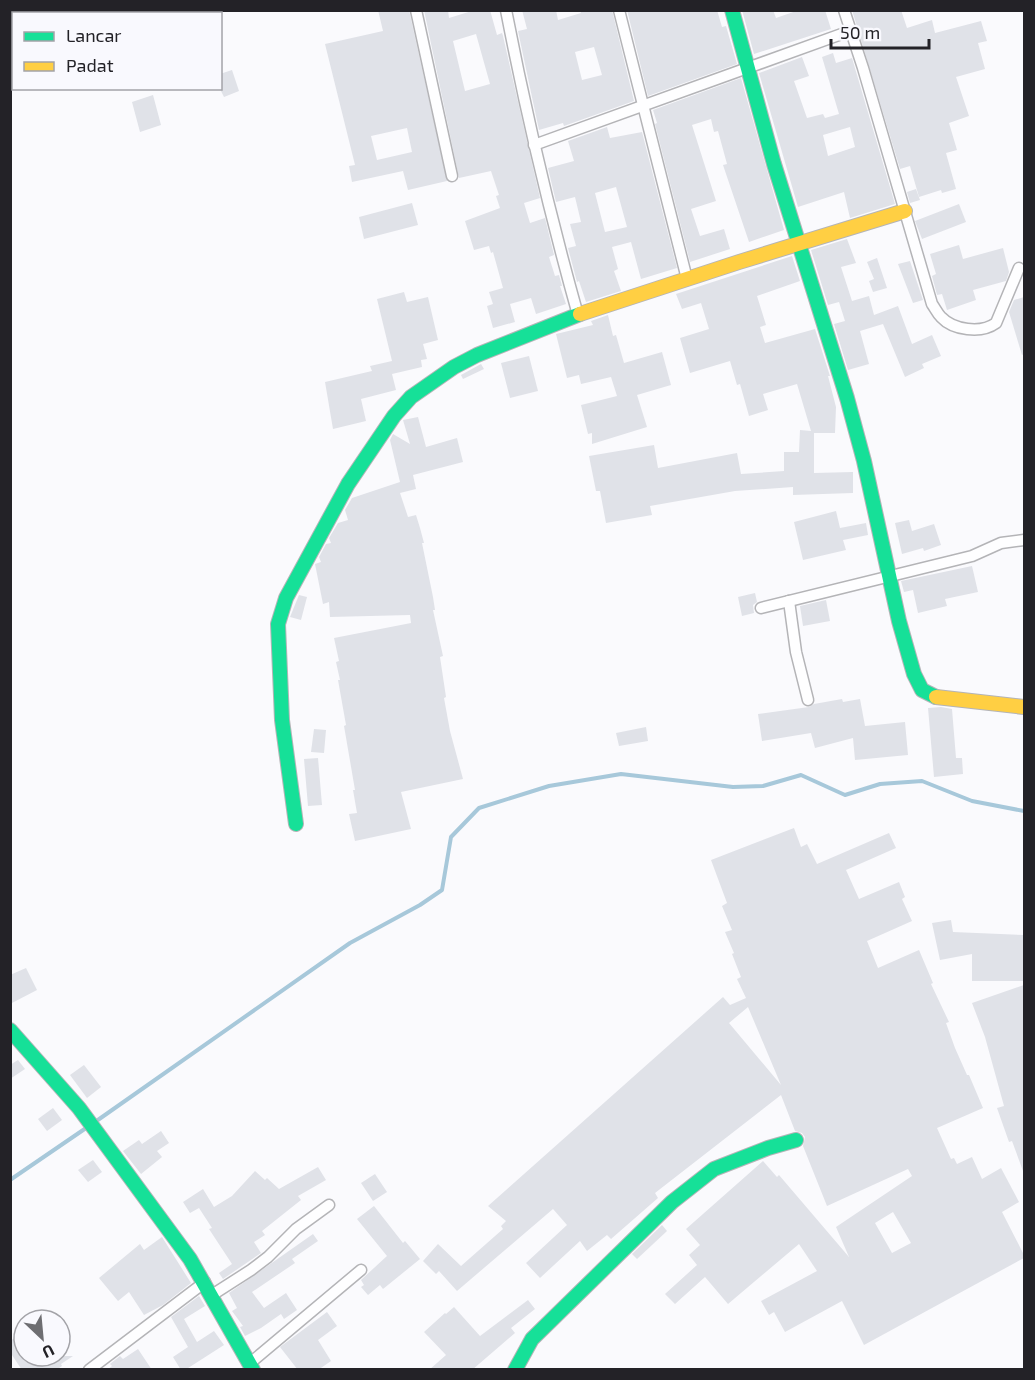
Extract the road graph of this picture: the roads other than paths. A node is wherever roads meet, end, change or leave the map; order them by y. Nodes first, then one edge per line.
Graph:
1 (416, 10) edge
2 (506, 10) edge
3 (619, 10) edge
4 (732, 10) edge
5 (844, 10) edge
6 (850, 31) junction
7 (748, 68) junction
8 (643, 106) junction
9 (534, 145) junction
10 (452, 176) dead end
11 (905, 211) junction
12 (798, 244) junction
13 (1019, 268) dead end
14 (687, 279) junction
15 (578, 315) junction
16 (1024, 540) edge
17 (890, 577) junction
18 (789, 601) junction
19 (760, 608) dead end
20 (808, 700) dead end
21 (1024, 707) edge
22 (296, 824) dead end
23 (10, 1030) edge
24 (796, 1140) dead end
25 (329, 1205) dead end
26 (360, 1270) dead end
27 (205, 1282) junction
28 (212, 1295) junction
29 (251, 1366) edge
30 (90, 1369) edge
31 (515, 1370) edge

1 - 10 street
2 - 9 street
3 - 8 street
4 - 7 street
5 - 6 street
6 - 7 street
6 - 11 street
7 - 8 street
7 - 12 street
8 - 9 street
8 - 14 street
9 - 15 street
11 - 12 street
11 - 13 street
12 - 14 street
12 - 17 street
14 - 15 street
15 - 22 street
16 - 17 street
17 - 18 street
17 - 21 street
18 - 19 street
18 - 20 street
23 - 27 street
24 - 31 street
25 - 28 street
26 - 29 street
27 - 28 street
27 - 30 street
28 - 29 street

